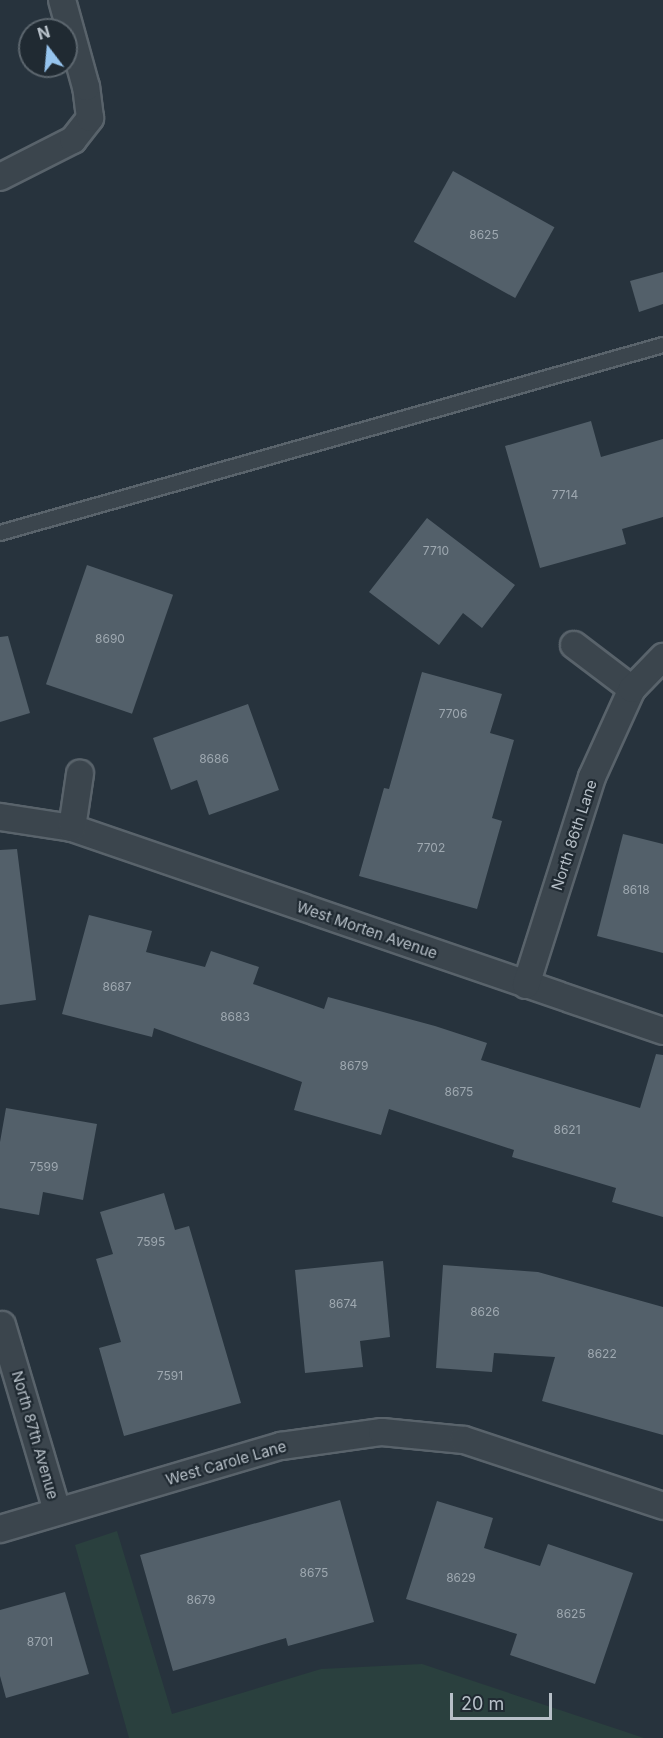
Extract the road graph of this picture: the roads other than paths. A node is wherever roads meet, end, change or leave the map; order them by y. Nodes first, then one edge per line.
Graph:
1 (62, 0) edge
2 (0, 177) edge
3 (663, 345) edge
4 (0, 533) edge
5 (574, 645) dead end
6 (663, 657) edge
7 (632, 689) junction
8 (80, 774) dead end
9 (0, 817) edge
10 (72, 828) junction
11 (526, 985) junction
12 (663, 1031) edge
13 (2, 1325) dead end
14 (663, 1506) edge
15 (57, 1511) junction
16 (0, 1529) edge

1 - 2 street
3 - 4 lane
5 - 7 street
6 - 7 street, North 86th Lane
7 - 11 street, North 86th Lane
8 - 10 street
9 - 10 street, West Morten Avenue
10 - 11 street, West Morten Avenue
11 - 12 street, West Morten Avenue
13 - 15 street, North 87th Avenue
14 - 15 street, West Carole Lane
15 - 16 street, West Carole Lane

